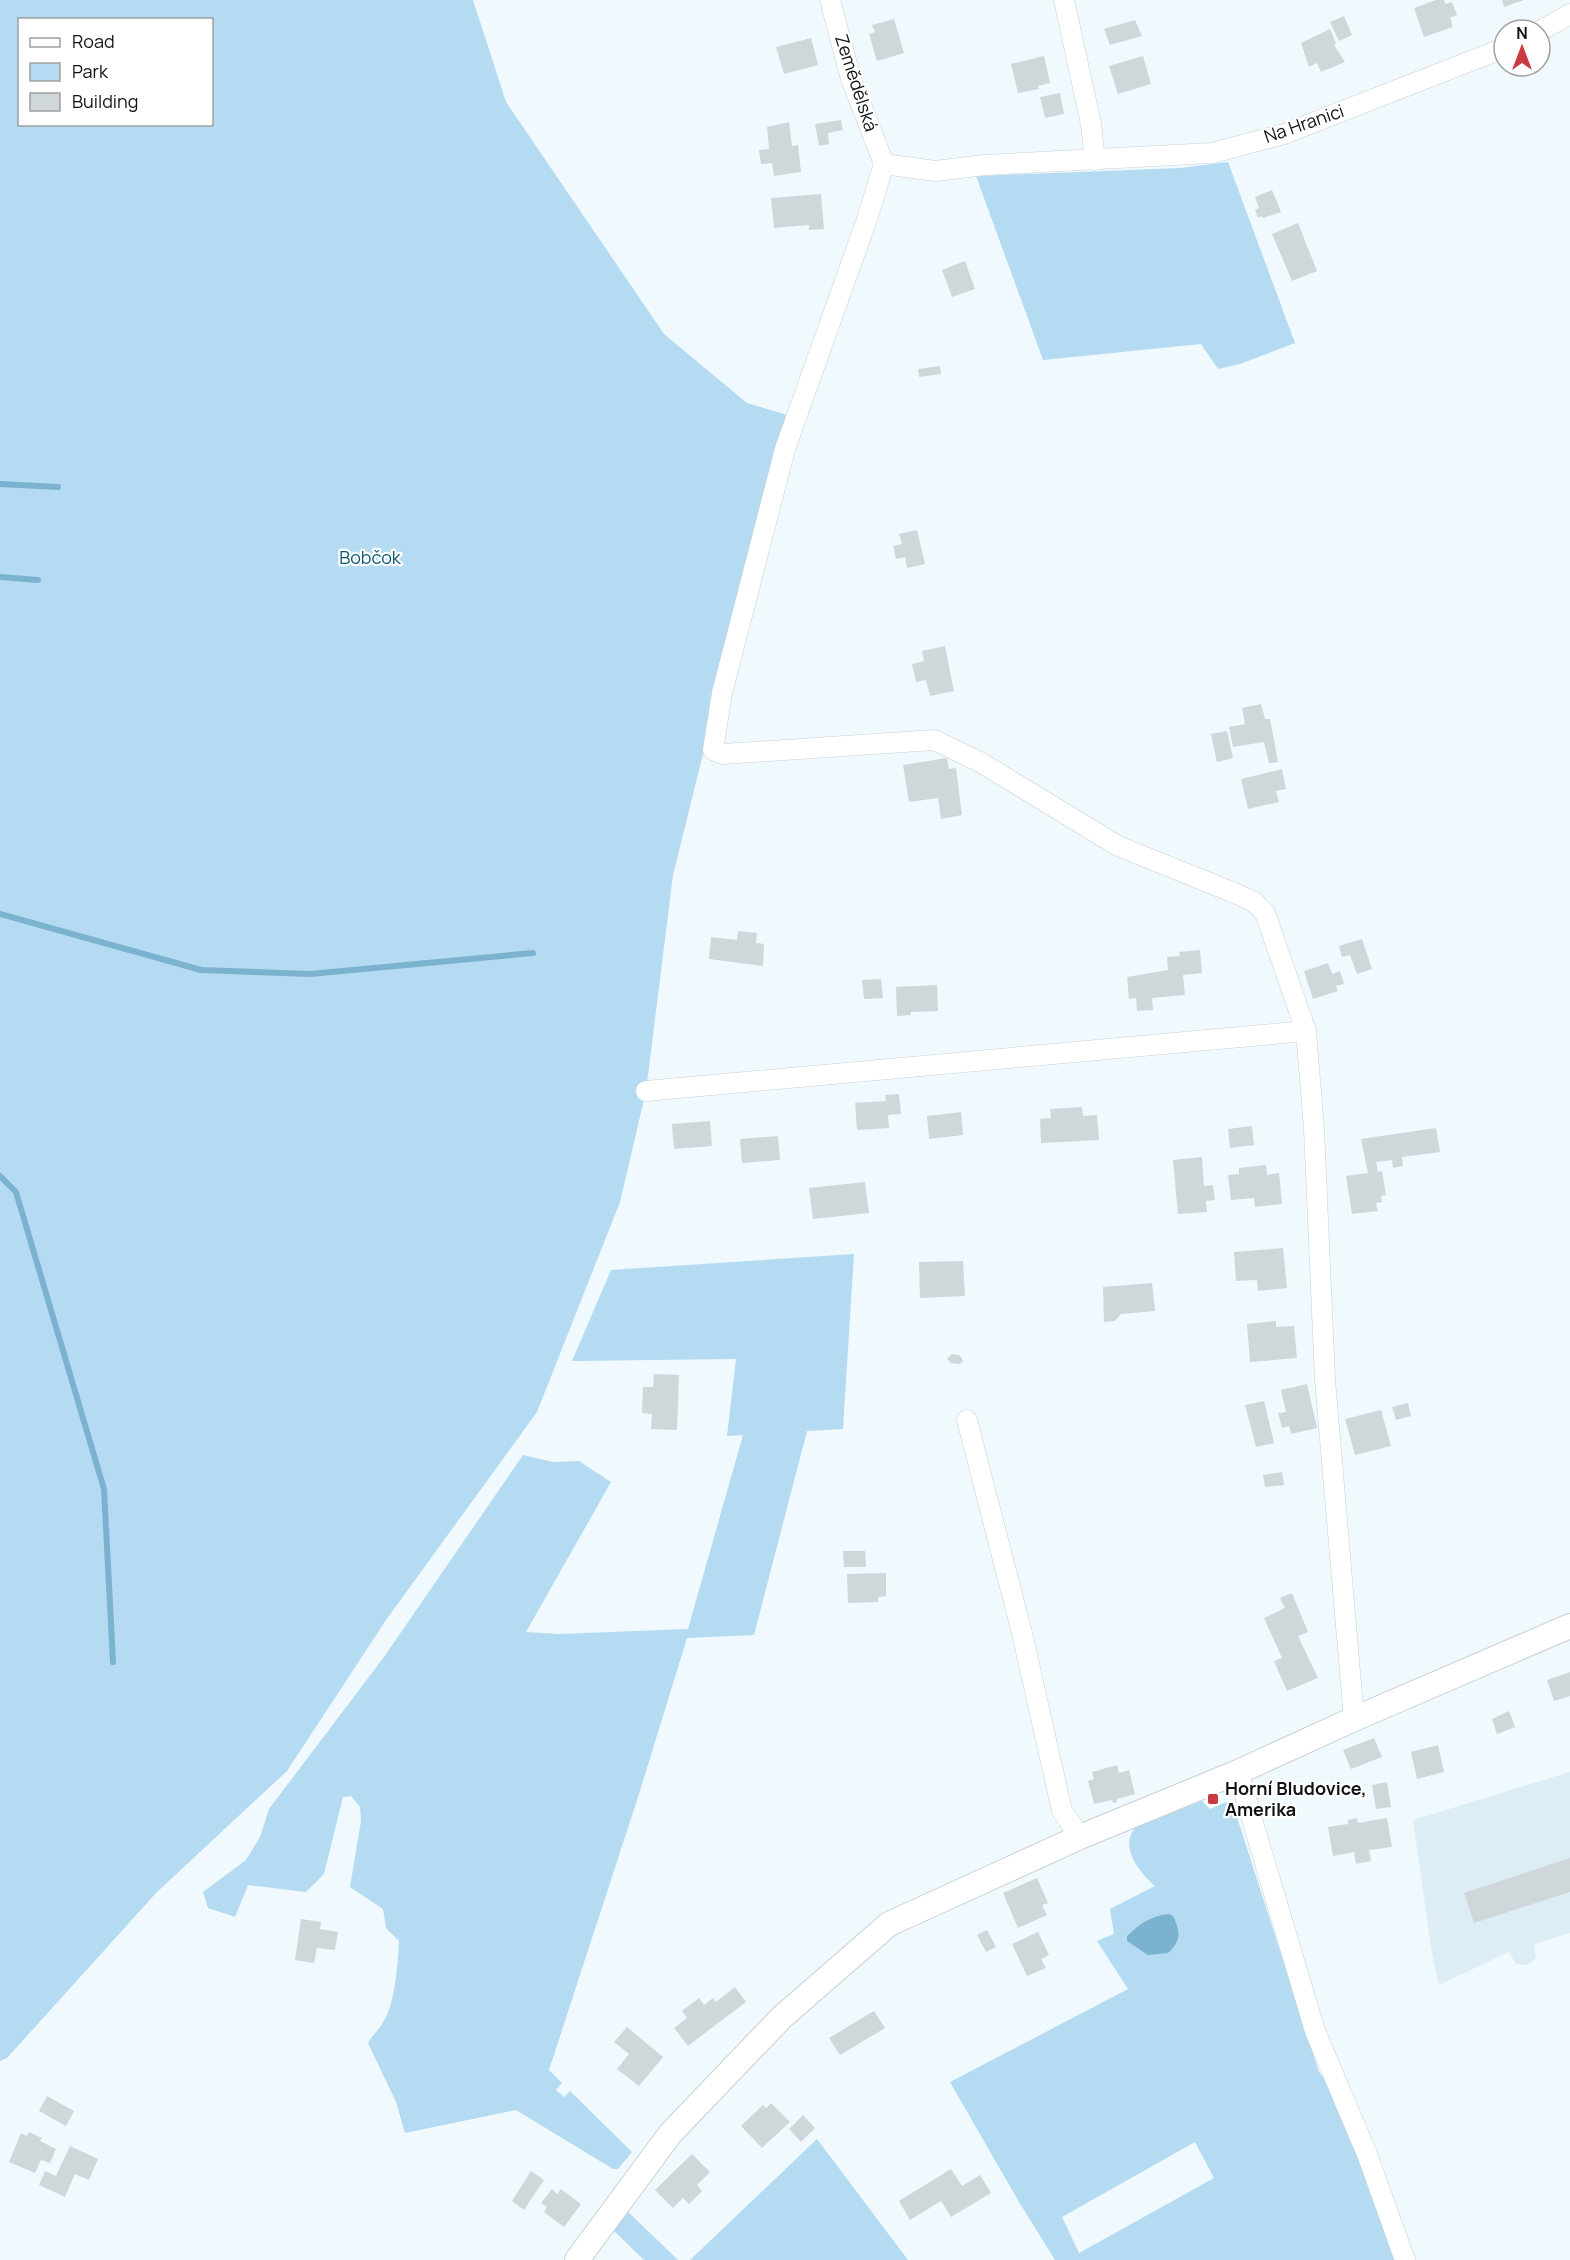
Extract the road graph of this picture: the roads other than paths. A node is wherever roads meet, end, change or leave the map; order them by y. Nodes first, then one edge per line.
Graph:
1 (830, 0) edge
2 (1064, 0) edge
3 (1570, 14) edge
4 (1552, 24) edge
5 (1492, 53) edge
6 (1095, 160) junction
7 (884, 164) junction
8 (1305, 1031) junction
9 (646, 1091) dead end
10 (968, 1420) dead end
11 (1570, 1626) edge
12 (1354, 1719) junction
13 (1238, 1772) junction
14 (1080, 1837) junction
15 (577, 2260) edge
16 (1405, 2260) edge

1 - 7 street, Zemědělská
2 - 6 street
3 - 4 street
5 - 6 street, Na Hranici
6 - 7 street, Na Hranici
7 - 8 street
8 - 9 street
8 - 12 street
10 - 14 street
11 - 12 street
12 - 13 street
13 - 14 street
13 - 16 street
14 - 15 street

